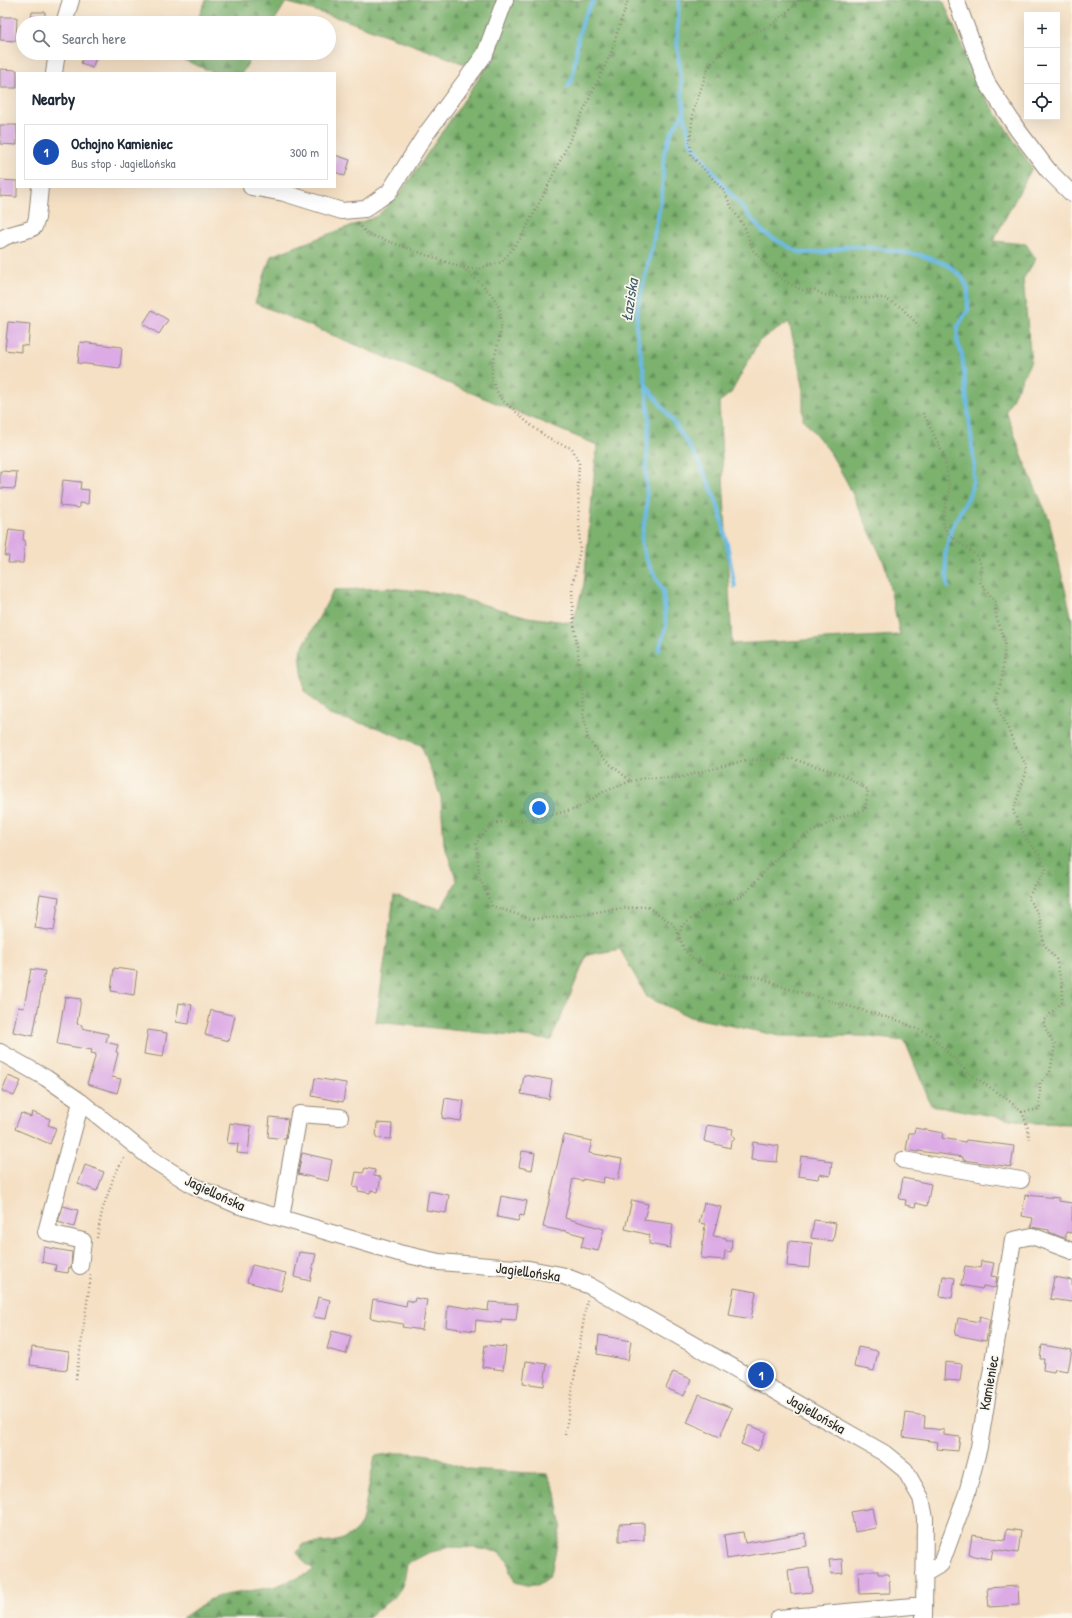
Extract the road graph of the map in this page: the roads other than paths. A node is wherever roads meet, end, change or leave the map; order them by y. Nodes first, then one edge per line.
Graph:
1 (71, 0) edge
2 (505, 0) edge
3 (956, 0) edge
4 (66, 16) edge
5 (56, 60) edge
6 (54, 72) edge
7 (40, 188) edge
8 (256, 188) edge
9 (1072, 194) edge
10 (2, 238) edge
11 (0, 1052) edge
12 (81, 1102) junction
13 (340, 1116) dead end
14 (903, 1160) dead end
15 (1021, 1180) dead end
16 (281, 1218) junction
17 (1072, 1251) edge
18 (80, 1266) dead end
19 (924, 1574) junction
20 (924, 1612) edge
21 (779, 1618) edge

1 - 4 street
2 - 8 street
3 - 9 street
5 - 6 street
7 - 10 street
11 - 12 street, Jagiellońska
12 - 16 street, Jagiellońska
12 - 18 street
13 - 16 street
14 - 15 street
16 - 19 street, Jagiellońska
17 - 19 street, Kamieniec
19 - 20 street, Jagiellońska
20 - 21 street

